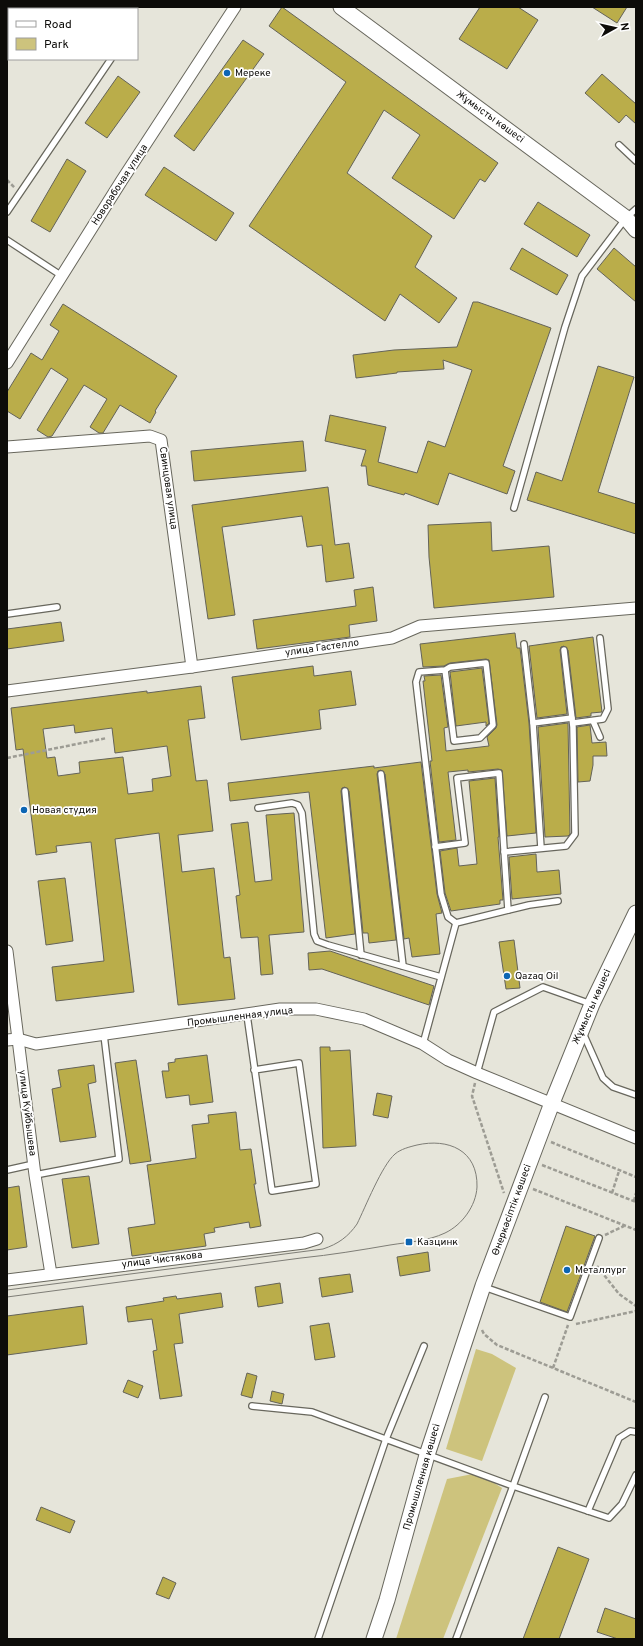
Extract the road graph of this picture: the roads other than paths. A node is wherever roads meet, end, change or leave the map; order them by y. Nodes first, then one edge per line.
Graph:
1 (235, 7) edge
2 (341, 7) edge
3 (110, 60) edge
4 (619, 145) dead end
5 (636, 161) edge
6 (7, 212) edge
7 (631, 214) edge
8 (636, 230) edge
9 (7, 240) edge
10 (62, 276) junction
11 (7, 363) edge
12 (7, 447) edge
13 (514, 508) dead end
14 (57, 607) dead end
15 (636, 608) edge
16 (7, 614) edge
17 (600, 638) dead end
18 (524, 644) dead end
19 (564, 650) dead end
20 (192, 667) junction
21 (446, 670) junction
22 (7, 691) edge
23 (573, 721) junction
24 (593, 721) junction
25 (533, 723) junction
26 (600, 737) dead end
27 (381, 774) dead end
28 (345, 791) dead end
29 (258, 808) dead end
30 (435, 847) junction
31 (541, 848) junction
32 (504, 852) junction
33 (558, 901) dead end
34 (508, 910) junction
35 (636, 913) edge
36 (456, 923) junction
37 (7, 952) edge
38 (361, 955) junction
39 (403, 966) junction
40 (441, 977) junction
41 (592, 1004) junction
42 (247, 1015) junction
43 (582, 1029) junction
44 (104, 1035) junction
45 (12, 1040) edge
46 (422, 1044) junction
47 (254, 1070) junction
48 (477, 1073) junction
49 (636, 1095) edge
50 (552, 1103) junction
51 (636, 1138) edge
52 (34, 1169) junction
53 (7, 1170) edge
54 (599, 1238) road end
55 (317, 1239) dead end
56 (51, 1274) junction
57 (7, 1280) edge
58 (483, 1286) junction
59 (474, 1316) joint
60 (424, 1346) dead end
61 (545, 1397) dead end
62 (252, 1406) dead end
63 (636, 1432) edge
64 (386, 1439) junction
65 (427, 1455) junction
66 (636, 1475) edge
67 (514, 1486) junction
68 (588, 1511) junction
69 (318, 1639) edge
70 (374, 1639) edge
71 (456, 1639) edge

1 - 10 street, Новорабочая улица
2 - 7 main road, Жұмысты көшесі
3 - 6 lane
4 - 5 lane
7 - 8 main road, Жұмысты көшесі
7 - 13 lane
9 - 10 lane
10 - 11 street, Новорабочая улица
12 - 20 street, Свинцовая улица
14 - 16 lane
15 - 20 street, улица Гастелло
17 - 24 lane
18 - 25 lane
19 - 23 lane
20 - 22 street, улица Гастелло
21 - 21 lane
21 - 30 lane
23 - 24 lane
23 - 25 lane
23 - 31 lane
24 - 26 lane
25 - 31 lane
27 - 39 lane
28 - 38 lane
29 - 38 lane
30 - 32 lane
30 - 36 lane
31 - 32 lane
32 - 34 lane
33 - 34 lane
34 - 36 lane
35 - 41 main road, Жұмысты көшесі
36 - 40 lane
37 - 45 street, улица Куйбышева
38 - 39 lane
39 - 40 lane
40 - 46 lane
41 - 43 main road, Жұмысты көшесі
41 - 48 lane
42 - 44 street, Промышленная улица
42 - 46 street, Промышленная улица
42 - 47 lane
43 - 49 lane
43 - 50 main road, Жұмысты көшесі
44 - 45 street, Промышленная улица
44 - 52 lane
45 - 52 street, улица Куйбышева
46 - 48 street, Промышленная улица
47 - 47 lane
48 - 50 street, Промышленная улица
50 - 51 street, Промышленная улица
50 - 58 main road, Өнеркәсіптік көшесі
52 - 53 lane
52 - 56 street, улица Куйбышева
54 - 58 lane
55 - 56 street, улица Чистякова
56 - 57 street, улица Чистякова
58 - 59 main road, Өнеркәсіптік көшесі
59 - 65 main road, Промышленная көшесі
60 - 64 lane
61 - 67 lane
62 - 64 lane
63 - 68 lane
64 - 65 lane
64 - 69 lane
65 - 67 lane
65 - 70 main road, Промышленная көшесі
66 - 68 lane
67 - 68 lane
67 - 71 lane

